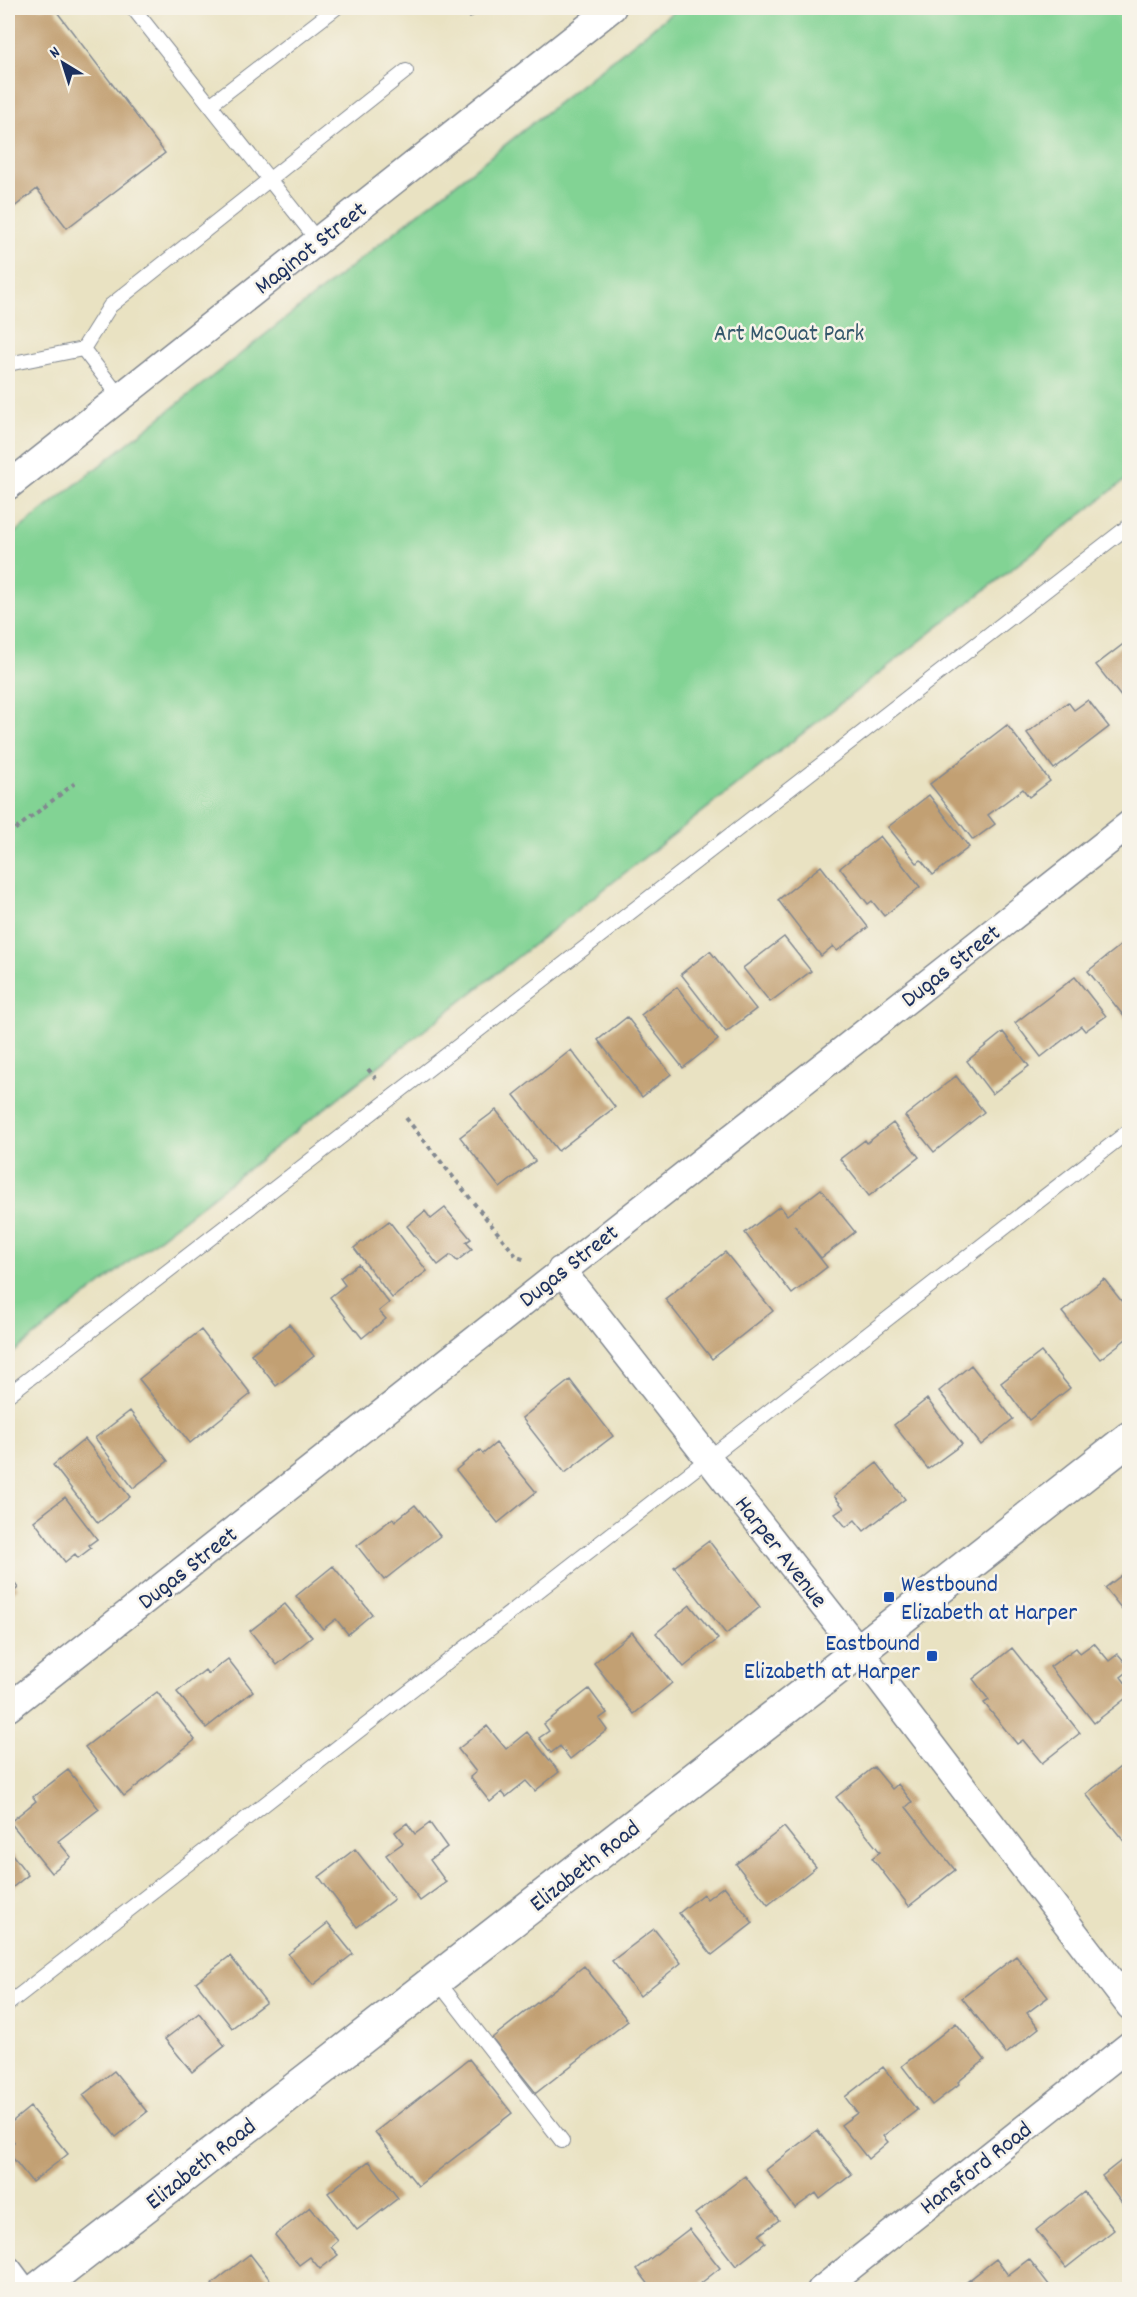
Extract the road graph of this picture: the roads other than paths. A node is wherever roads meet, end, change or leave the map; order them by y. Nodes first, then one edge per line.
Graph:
1 (133, 8) edge
2 (336, 8) edge
3 (601, 11) edge
4 (406, 71) dead end
5 (210, 105) junction
6 (270, 180) junction
7 (318, 240) junction
8 (83, 349) junction
9 (8, 364) edge
10 (120, 397) junction
11 (8, 486) edge
12 (1130, 525) edge
13 (1130, 824) edge
14 (1130, 1130) edge
15 (561, 1270) junction
16 (8, 1395) edge
17 (1130, 1438) edge
18 (709, 1457) junction
19 (859, 1651) junction
20 (8, 1708) edge
21 (436, 1979) junction
22 (8, 2004) edge
23 (1130, 2006) edge
24 (1130, 2045) edge
25 (562, 2141) dead end
26 (8, 2270) edge
27 (23, 2289) edge
28 (37, 2289) edge
29 (821, 2289) edge

1 - 5 lane
2 - 5 lane
3 - 7 street, Maginot Street
4 - 6 lane
5 - 6 lane
6 - 7 lane
6 - 8 lane
7 - 10 street, Maginot Street
8 - 9 lane
8 - 10 lane
10 - 11 street, Maginot Street
12 - 16 lane
13 - 15 street, Dugas Street
14 - 18 lane
15 - 18 street, Harper Avenue
15 - 20 street, Dugas Street
17 - 19 street, Elizabeth Road
18 - 19 street, Harper Avenue
18 - 22 lane
19 - 21 street, Elizabeth Road
19 - 23 street, Harper Avenue
21 - 25 lane
21 - 28 street, Elizabeth Road
24 - 29 street, Hansford Road
26 - 27 street

